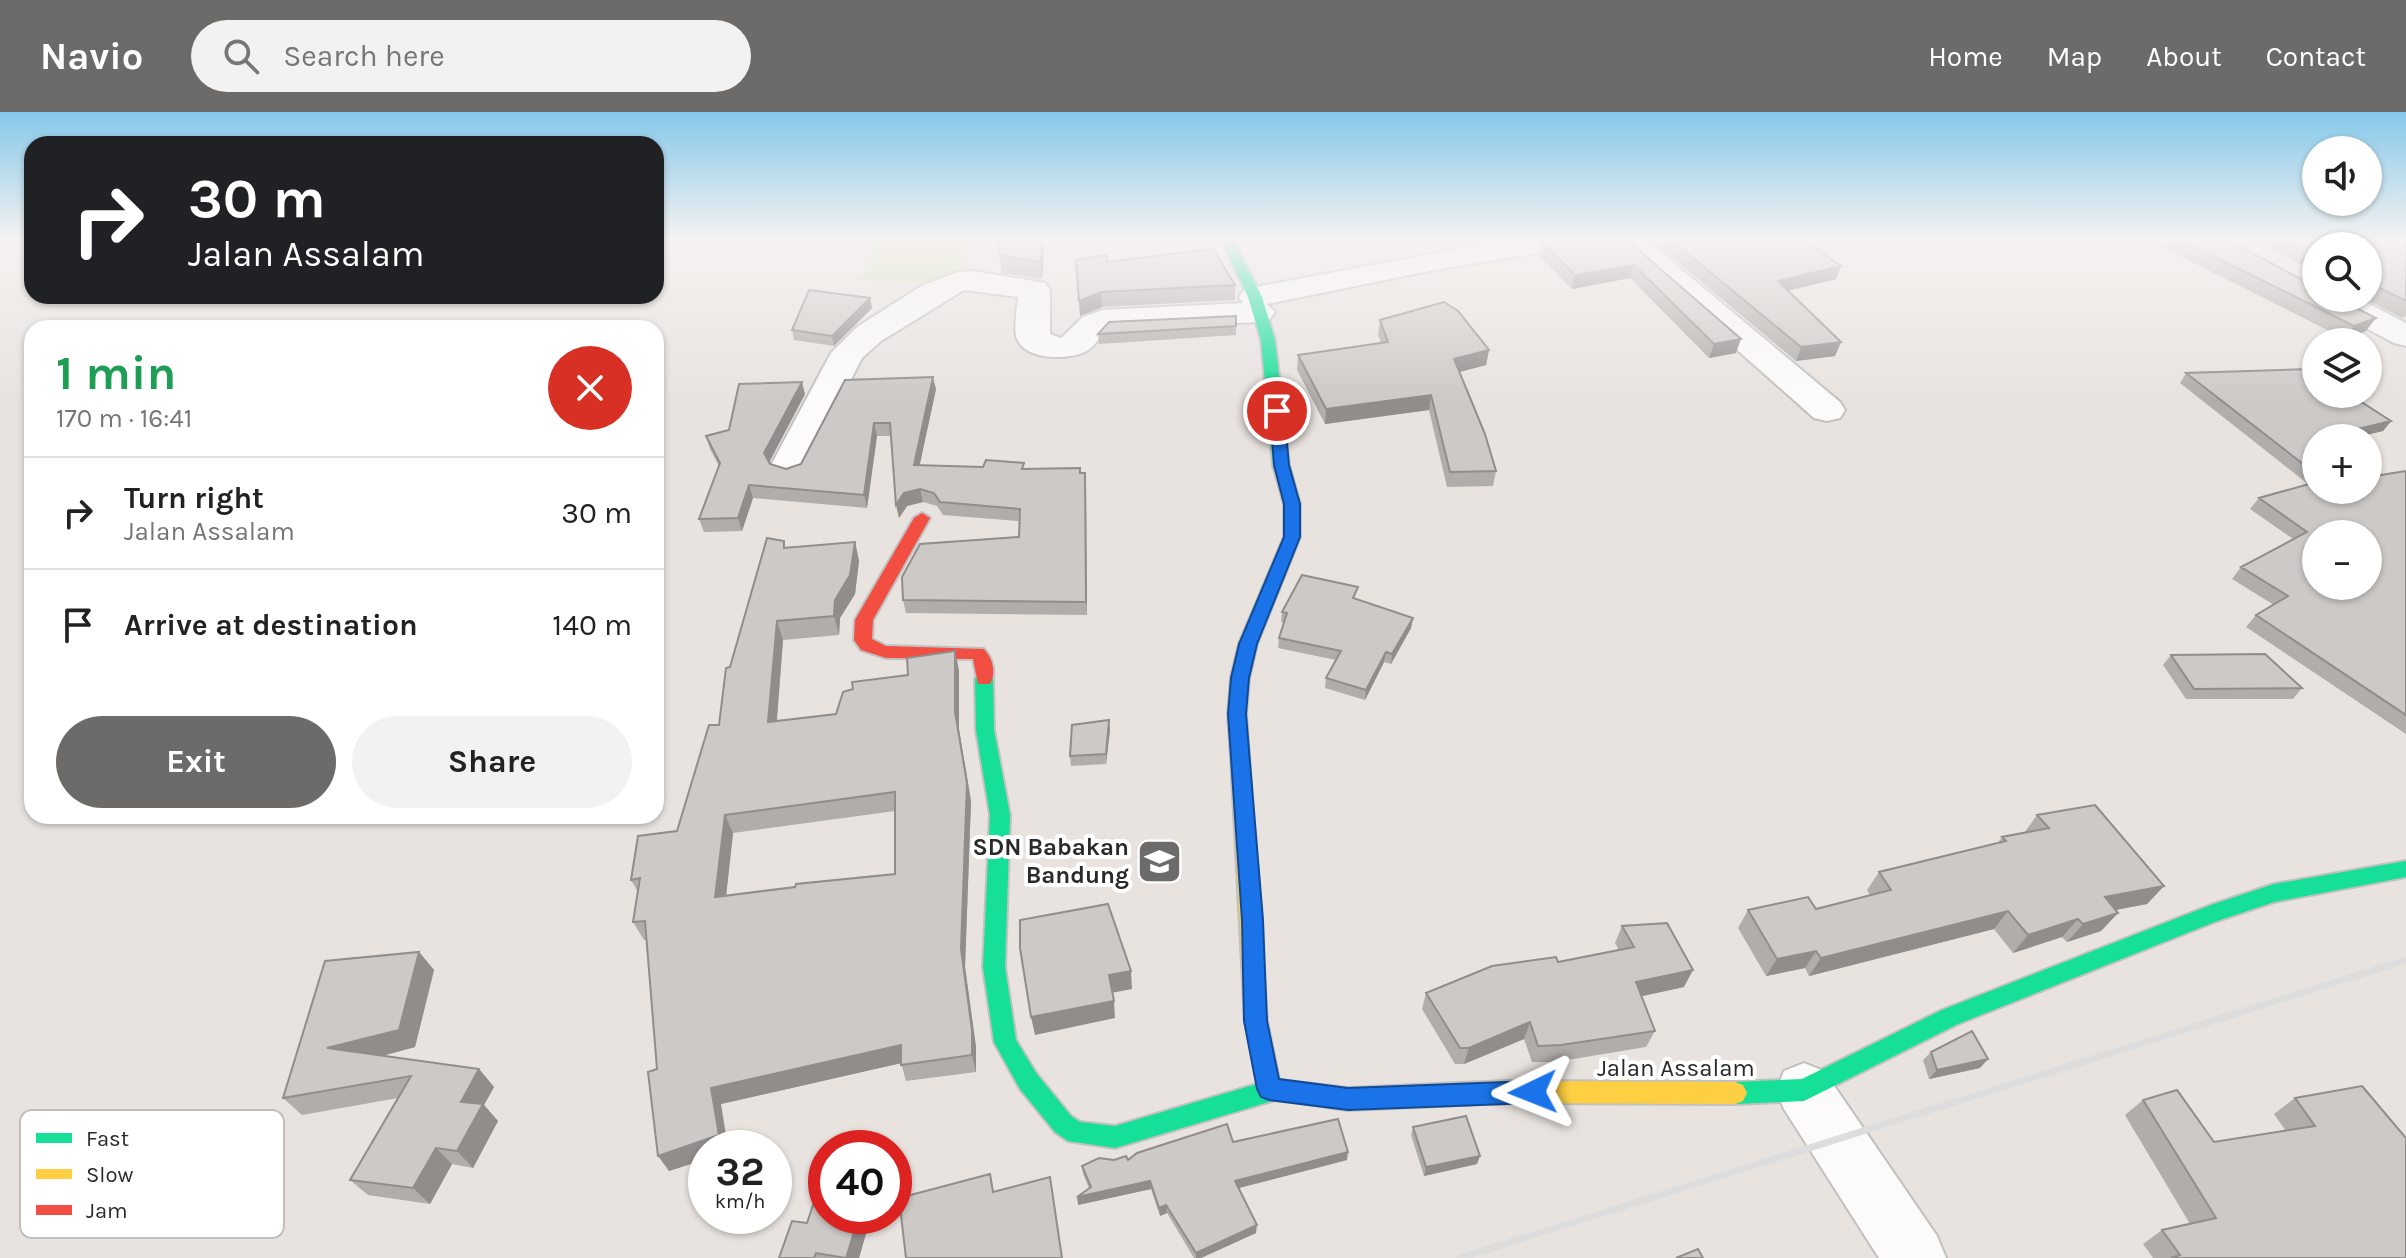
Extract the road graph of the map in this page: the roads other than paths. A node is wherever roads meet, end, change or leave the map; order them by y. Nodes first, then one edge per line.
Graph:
1 (937, 292) edge
2 (1034, 292) edge
3 (1252, 292) edge
4 (1304, 292) edge
5 (1690, 292) edge
6 (1257, 304) junction
7 (2361, 312) edge
8 (2406, 336) edge
9 (1827, 410) dead end
10 (789, 467) edge
11 (922, 518) dead end
12 (2406, 869) edge
13 (1269, 1089) junction
14 (1804, 1090) junction
15 (1915, 1258) edge

1 - 10 street
2 - 6 street
3 - 6 street
4 - 6 street
5 - 9 street
6 - 13 street
7 - 8 street
11 - 13 street
12 - 14 street
13 - 14 street, Jalan Assalam
14 - 15 street

